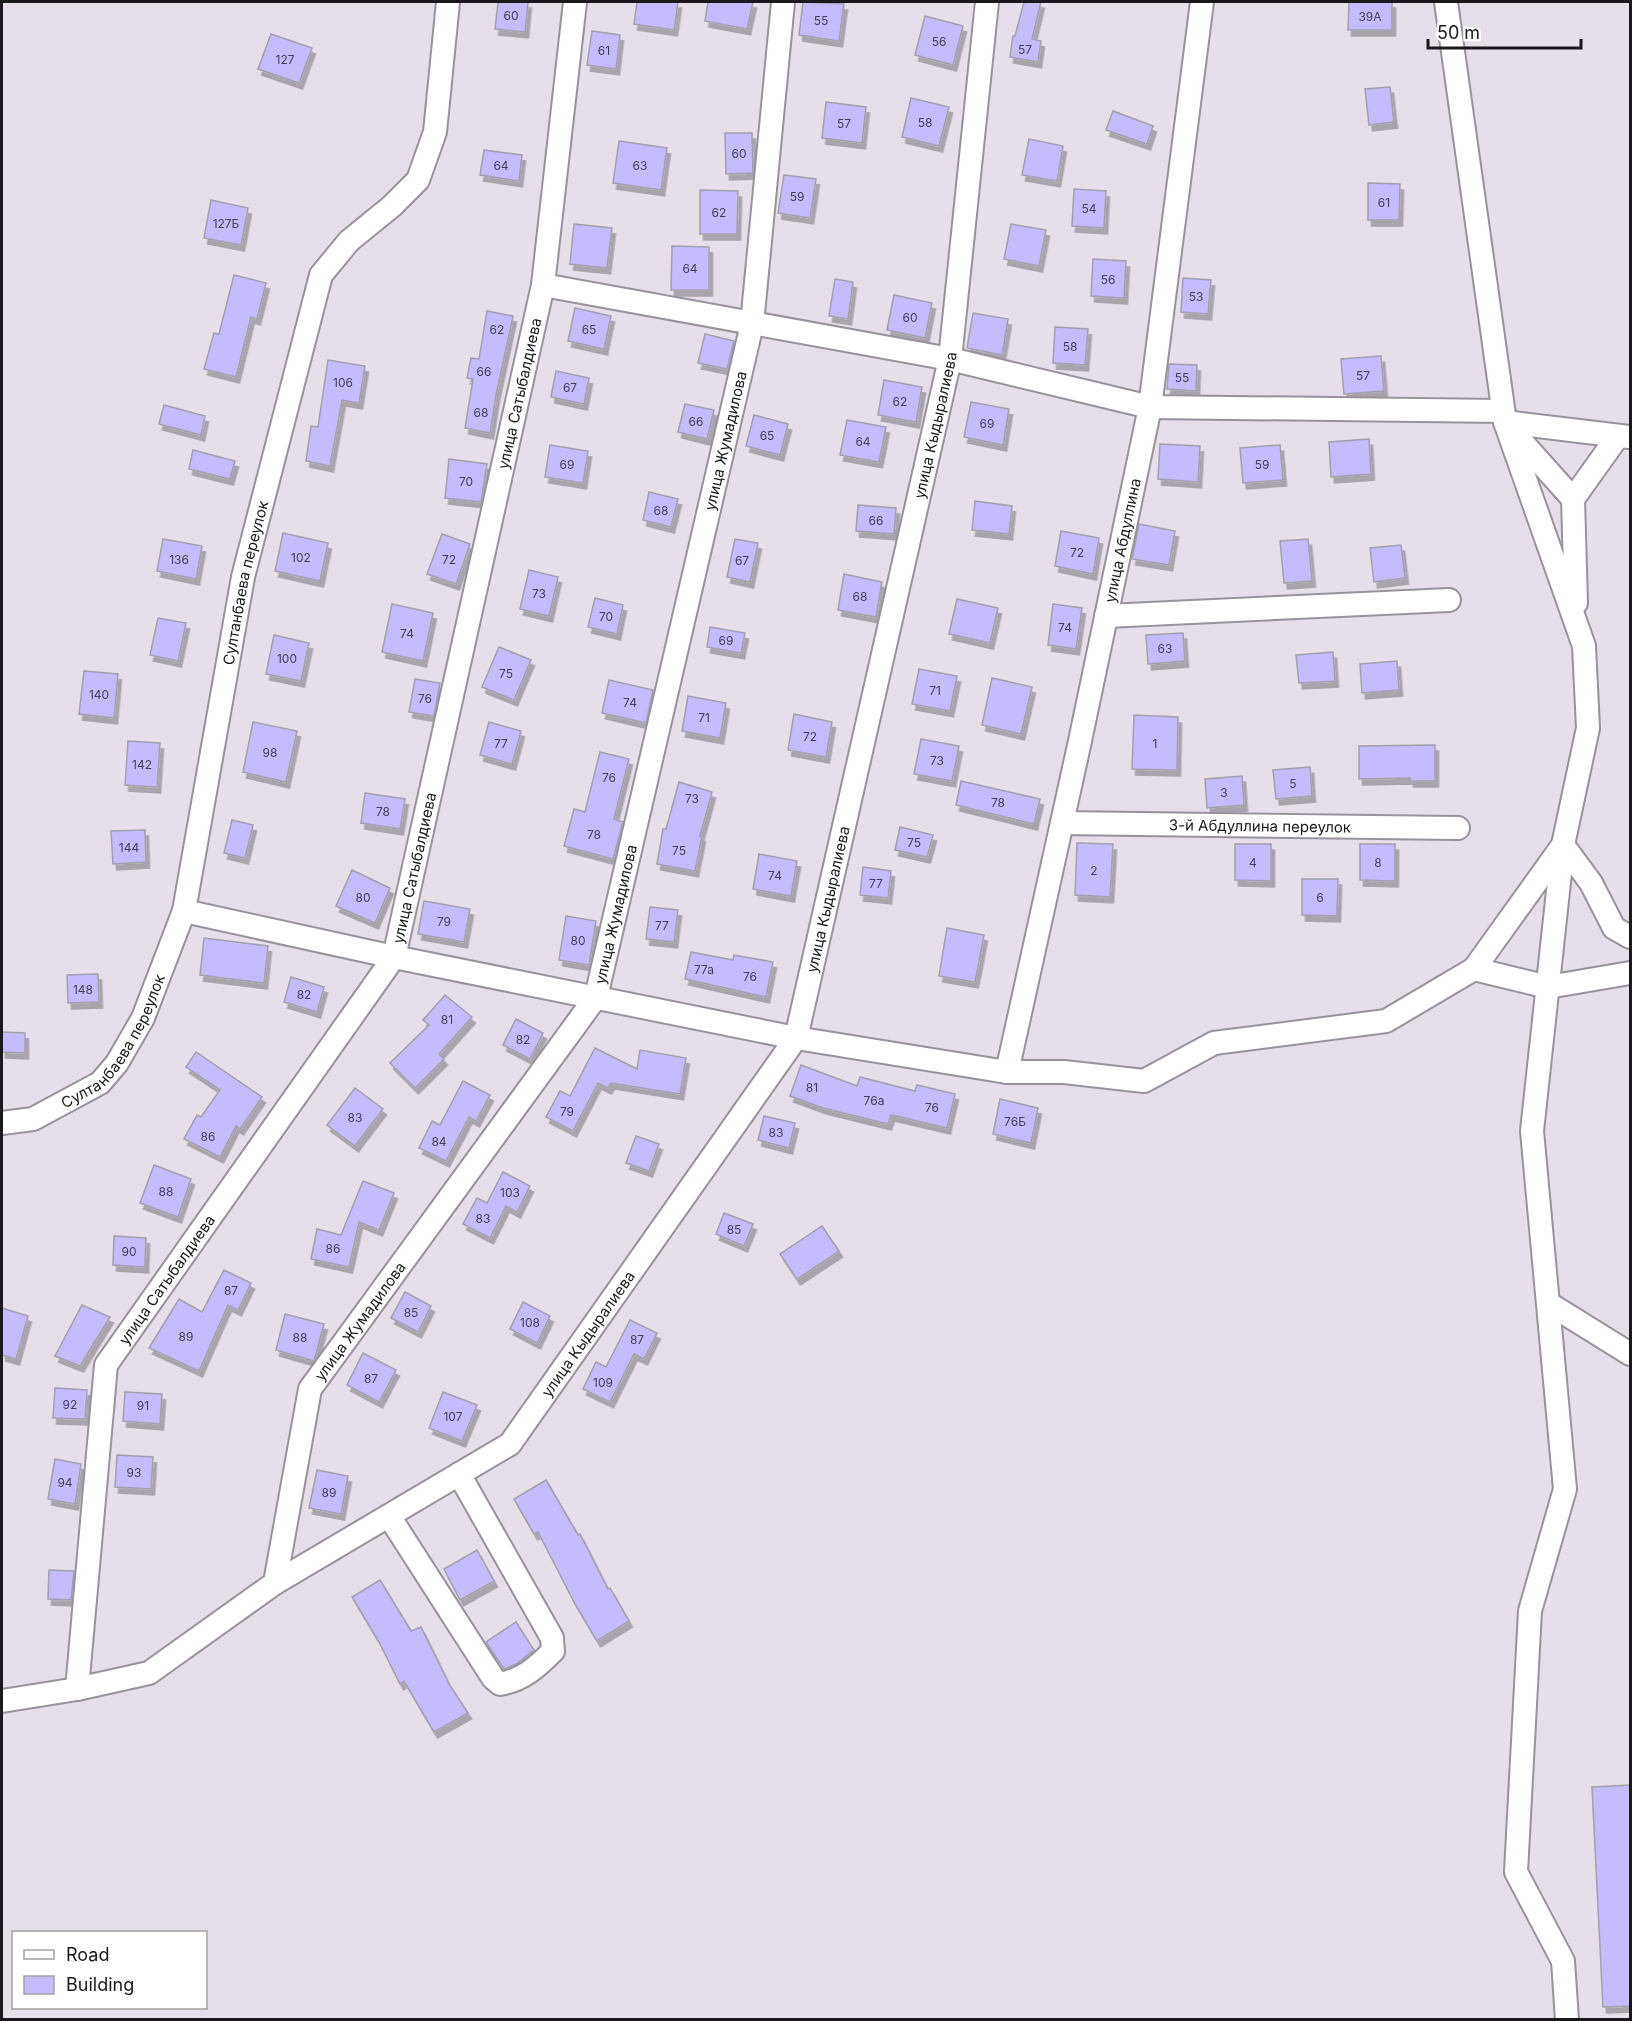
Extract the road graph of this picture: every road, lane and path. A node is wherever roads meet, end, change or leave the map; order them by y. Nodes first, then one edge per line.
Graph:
1 (448, 2) edge
2 (575, 2) edge
3 (783, 2) edge
4 (987, 2) edge
5 (1202, 2) edge
6 (1446, 2) edge
7 (543, 285) junction
8 (752, 324) junction
9 (950, 359) junction
10 (1150, 407) junction
11 (1504, 417) junction
12 (1624, 436) edge
13 (1573, 499) junction
14 (1449, 600) dead end
15 (1106, 616) junction
16 (1576, 625) junction
17 (1062, 823) junction
18 (1458, 828) dead end
19 (1563, 845) junction
20 (184, 911) junction
21 (1630, 937) edge
22 (394, 957) junction
23 (1474, 969) junction
24 (1630, 973) edge
25 (1548, 987) junction
26 (596, 997) junction
27 (796, 1038) junction
28 (1007, 1072) junction
29 (2, 1124) edge
30 (1548, 1303) junction
31 (1630, 1354) edge
32 (459, 1474) junction
33 (389, 1515) junction
34 (275, 1583) junction
35 (77, 1689) junction
36 (2, 1701) edge
37 (1567, 2019) edge

1 - 20 street, Султанбаева переулок
2 - 7 street, улица Сатыбалдиева
3 - 8 street, улица Жумадилова
4 - 9 street, улица Кыдыралиева
5 - 10 street, улица Абдуллина
6 - 11 street
7 - 8 street
7 - 22 street, улица Сатыбалдиева
8 - 9 street
8 - 26 street, улица Жумадилова
9 - 10 street
9 - 27 street, улица Кыдыралиева
10 - 11 street
10 - 15 street, улица Абдуллина
11 - 12 street
11 - 13 street
11 - 16 street
12 - 13 street
13 - 16 street
14 - 15 street
15 - 17 street, улица Абдуллина
16 - 19 street
17 - 18 street, 3-й Абдуллина переулок
17 - 28 street, улица Абдуллина
19 - 21 street
19 - 23 street
19 - 25 street
20 - 22 street
20 - 29 street, Султанбаева переулок
22 - 26 street
22 - 35 street, улица Сатыбалдиева
23 - 25 street
23 - 28 street
24 - 25 street
25 - 30 street
26 - 27 street
26 - 34 street, улица Жумадилова
27 - 28 street
27 - 32 street, улица Кыдыралиева
30 - 31 street
30 - 37 street
32 - 33 street, улица Кыдыралиева
32 - 33 street
33 - 34 street, улица Кыдыралиева
34 - 35 street
35 - 36 street

